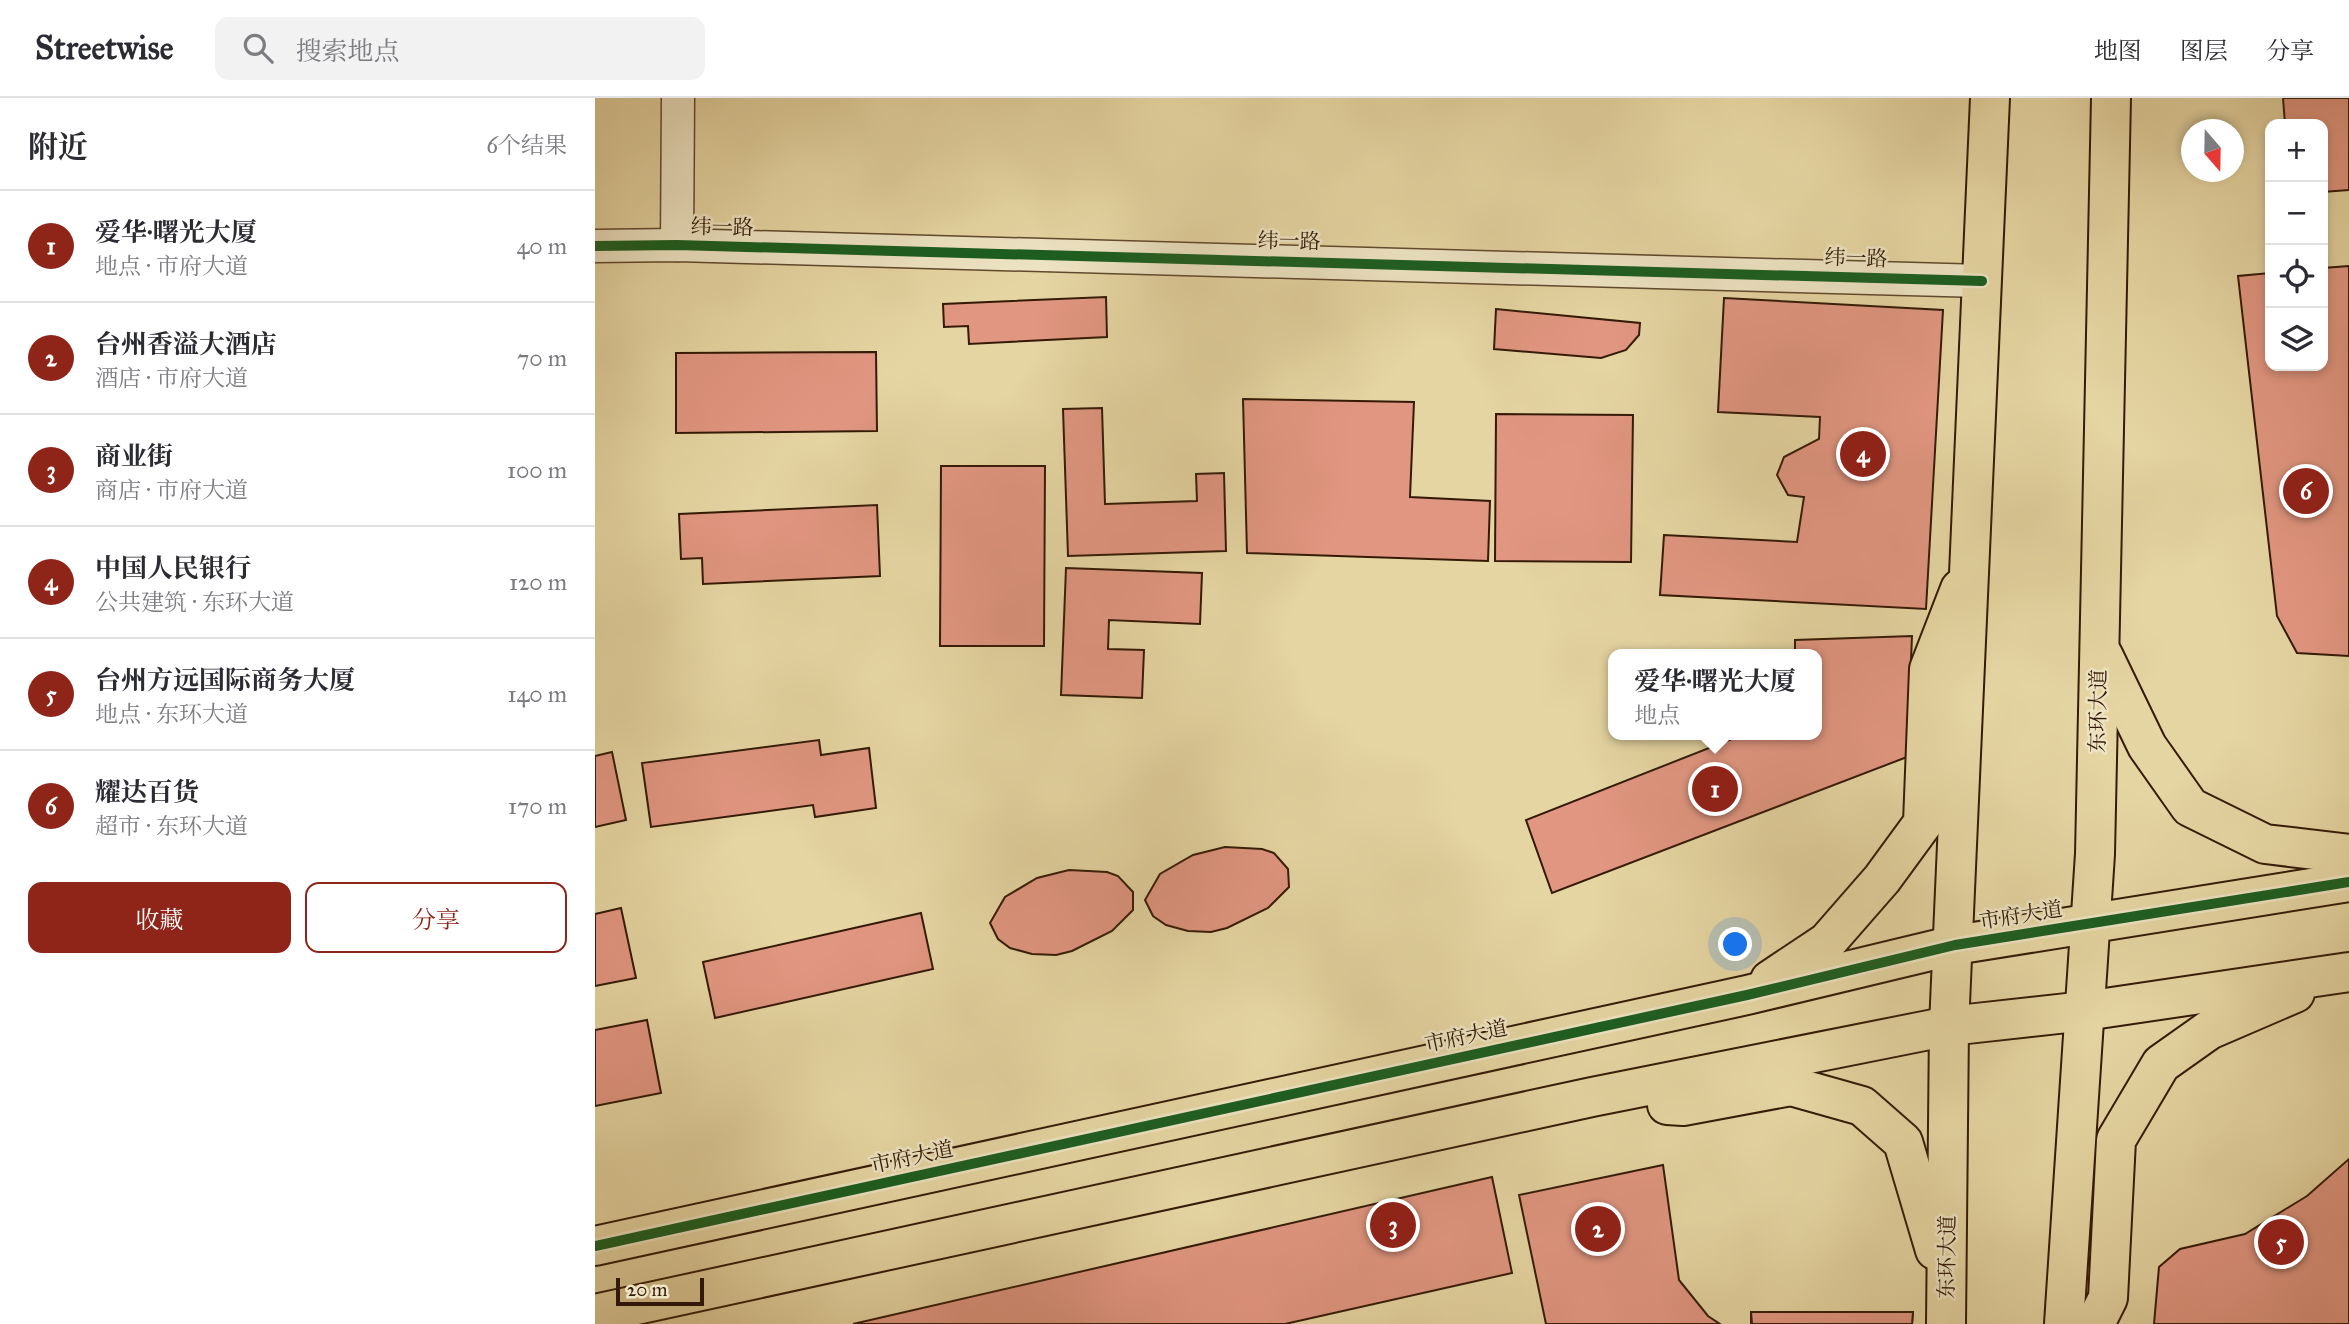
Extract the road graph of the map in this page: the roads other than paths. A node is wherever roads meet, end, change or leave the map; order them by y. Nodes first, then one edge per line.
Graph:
1 (678, 98) edge
2 (1990, 98) edge
3 (2111, 98) edge
4 (677, 245) junction
5 (595, 246) edge
6 (1982, 281) junction
7 (1971, 561) junction
8 (2100, 648) junction
9 (2349, 854) edge
10 (2349, 882) edge
11 (2091, 923) junction
12 (1955, 945) junction
13 (2344, 972) edge
14 (1747, 995) junction
15 (2085, 1011) junction
16 (1949, 1026) junction
17 (1592, 1097) junction
18 (595, 1246) edge
19 (1946, 1306) edge
20 (595, 1314) edge
21 (2064, 1324) edge
22 (2095, 1324) edge

1 - 4 street
2 - 6 main road, 东环大道
3 - 8 main road, 东环大道
4 - 5 street, 纬一路
4 - 6 street, 纬一路
6 - 7 main road, 东环大道
7 - 12 main road, 东环大道
7 - 14 main road
8 - 9 main road
8 - 11 main road, 东环大道
10 - 11 main road, 市府大道
11 - 12 main road, 市府大道
11 - 15 main road, 东环大道
12 - 14 main road, 市府大道
12 - 16 main road, 东环大道
13 - 15 main road
13 - 22 main road
14 - 18 main road, 市府大道
15 - 16 main road
15 - 21 main road, 东环大道
16 - 17 main road
16 - 19 main road, 东环大道
17 - 19 main road
17 - 20 main road

